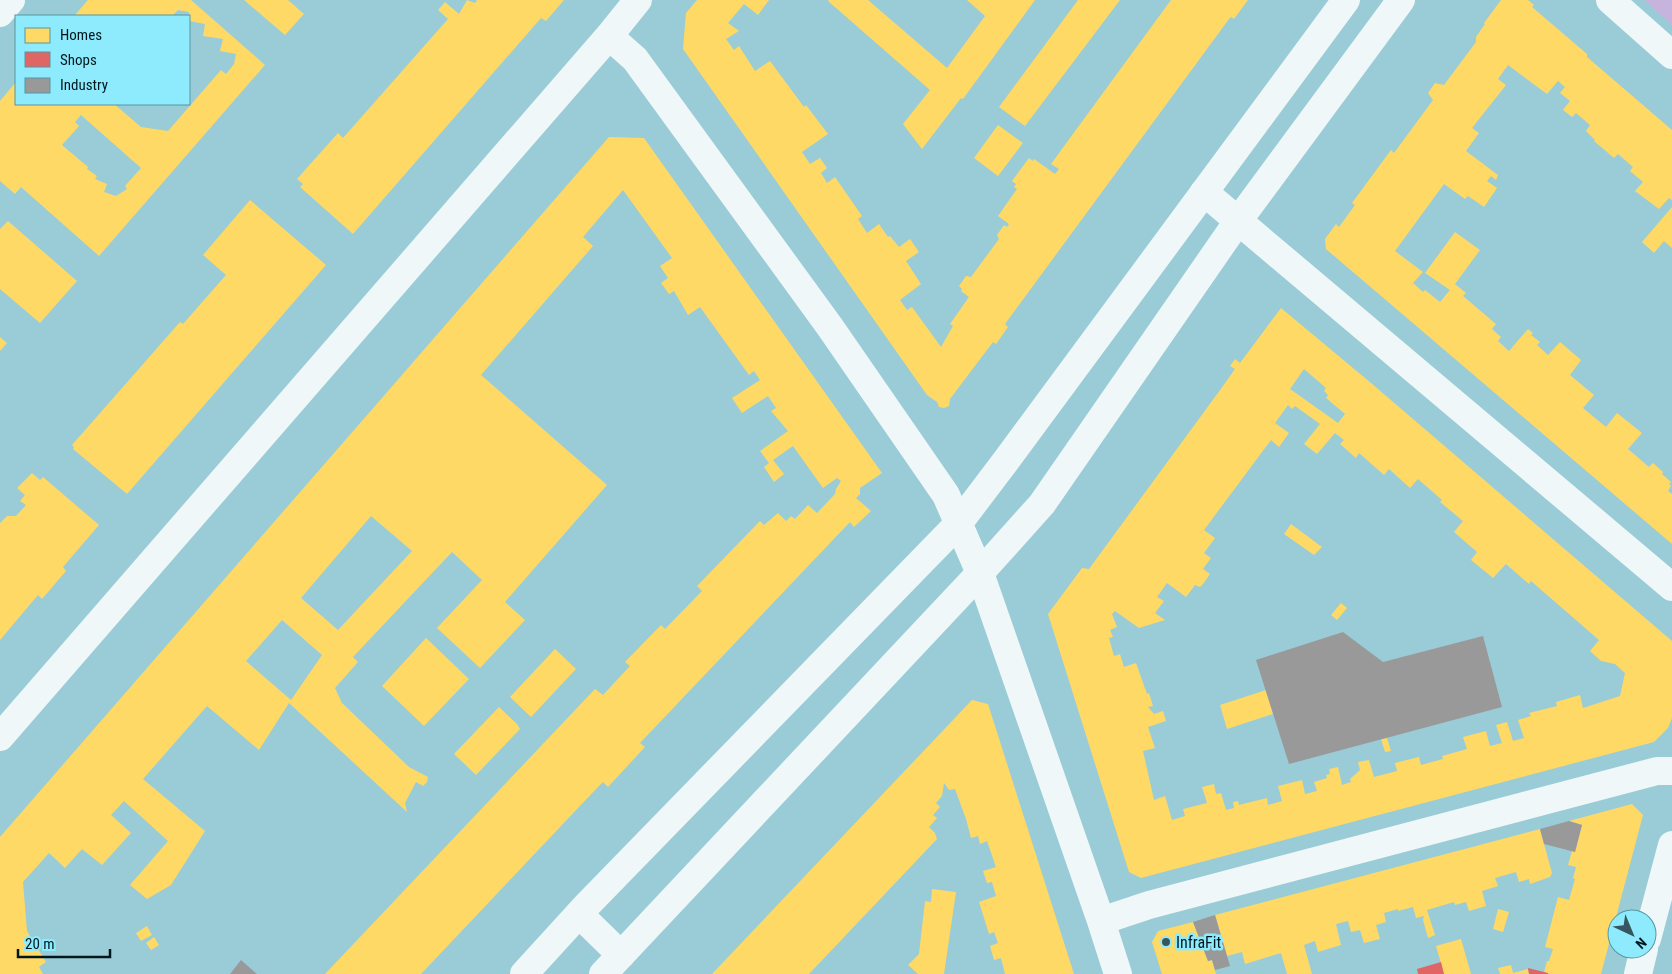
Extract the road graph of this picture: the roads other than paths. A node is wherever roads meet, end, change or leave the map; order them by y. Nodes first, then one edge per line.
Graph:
1 (11, 0) edge
2 (638, 0) edge
3 (1346, 0) edge
4 (1401, 0) edge
5 (1610, 0) edge
6 (0, 13) edge
7 (609, 36) junction
8 (1672, 55) edge
9 (1204, 192) junction
10 (1238, 221) junction
11 (958, 524) junction
12 (980, 573) junction
13 (1672, 587) edge
14 (0, 737) edge
15 (1672, 772) edge
16 (1672, 845) edge
17 (1655, 909) edge
18 (579, 914) junction
19 (1101, 921) junction
20 (1642, 959) edge
21 (612, 964) edge
22 (524, 974) edge
23 (1118, 974) edge
24 (1638, 974) edge

1 - 6 street
2 - 7 street
3 - 9 street
4 - 10 street
5 - 8 street
7 - 11 street
7 - 14 street
9 - 10 street
9 - 11 street
10 - 12 street
10 - 13 street
11 - 12 street
11 - 18 street
12 - 19 street
12 - 21 street
15 - 19 street
16 - 17 street
18 - 21 street
18 - 22 street
19 - 23 street
20 - 24 street

